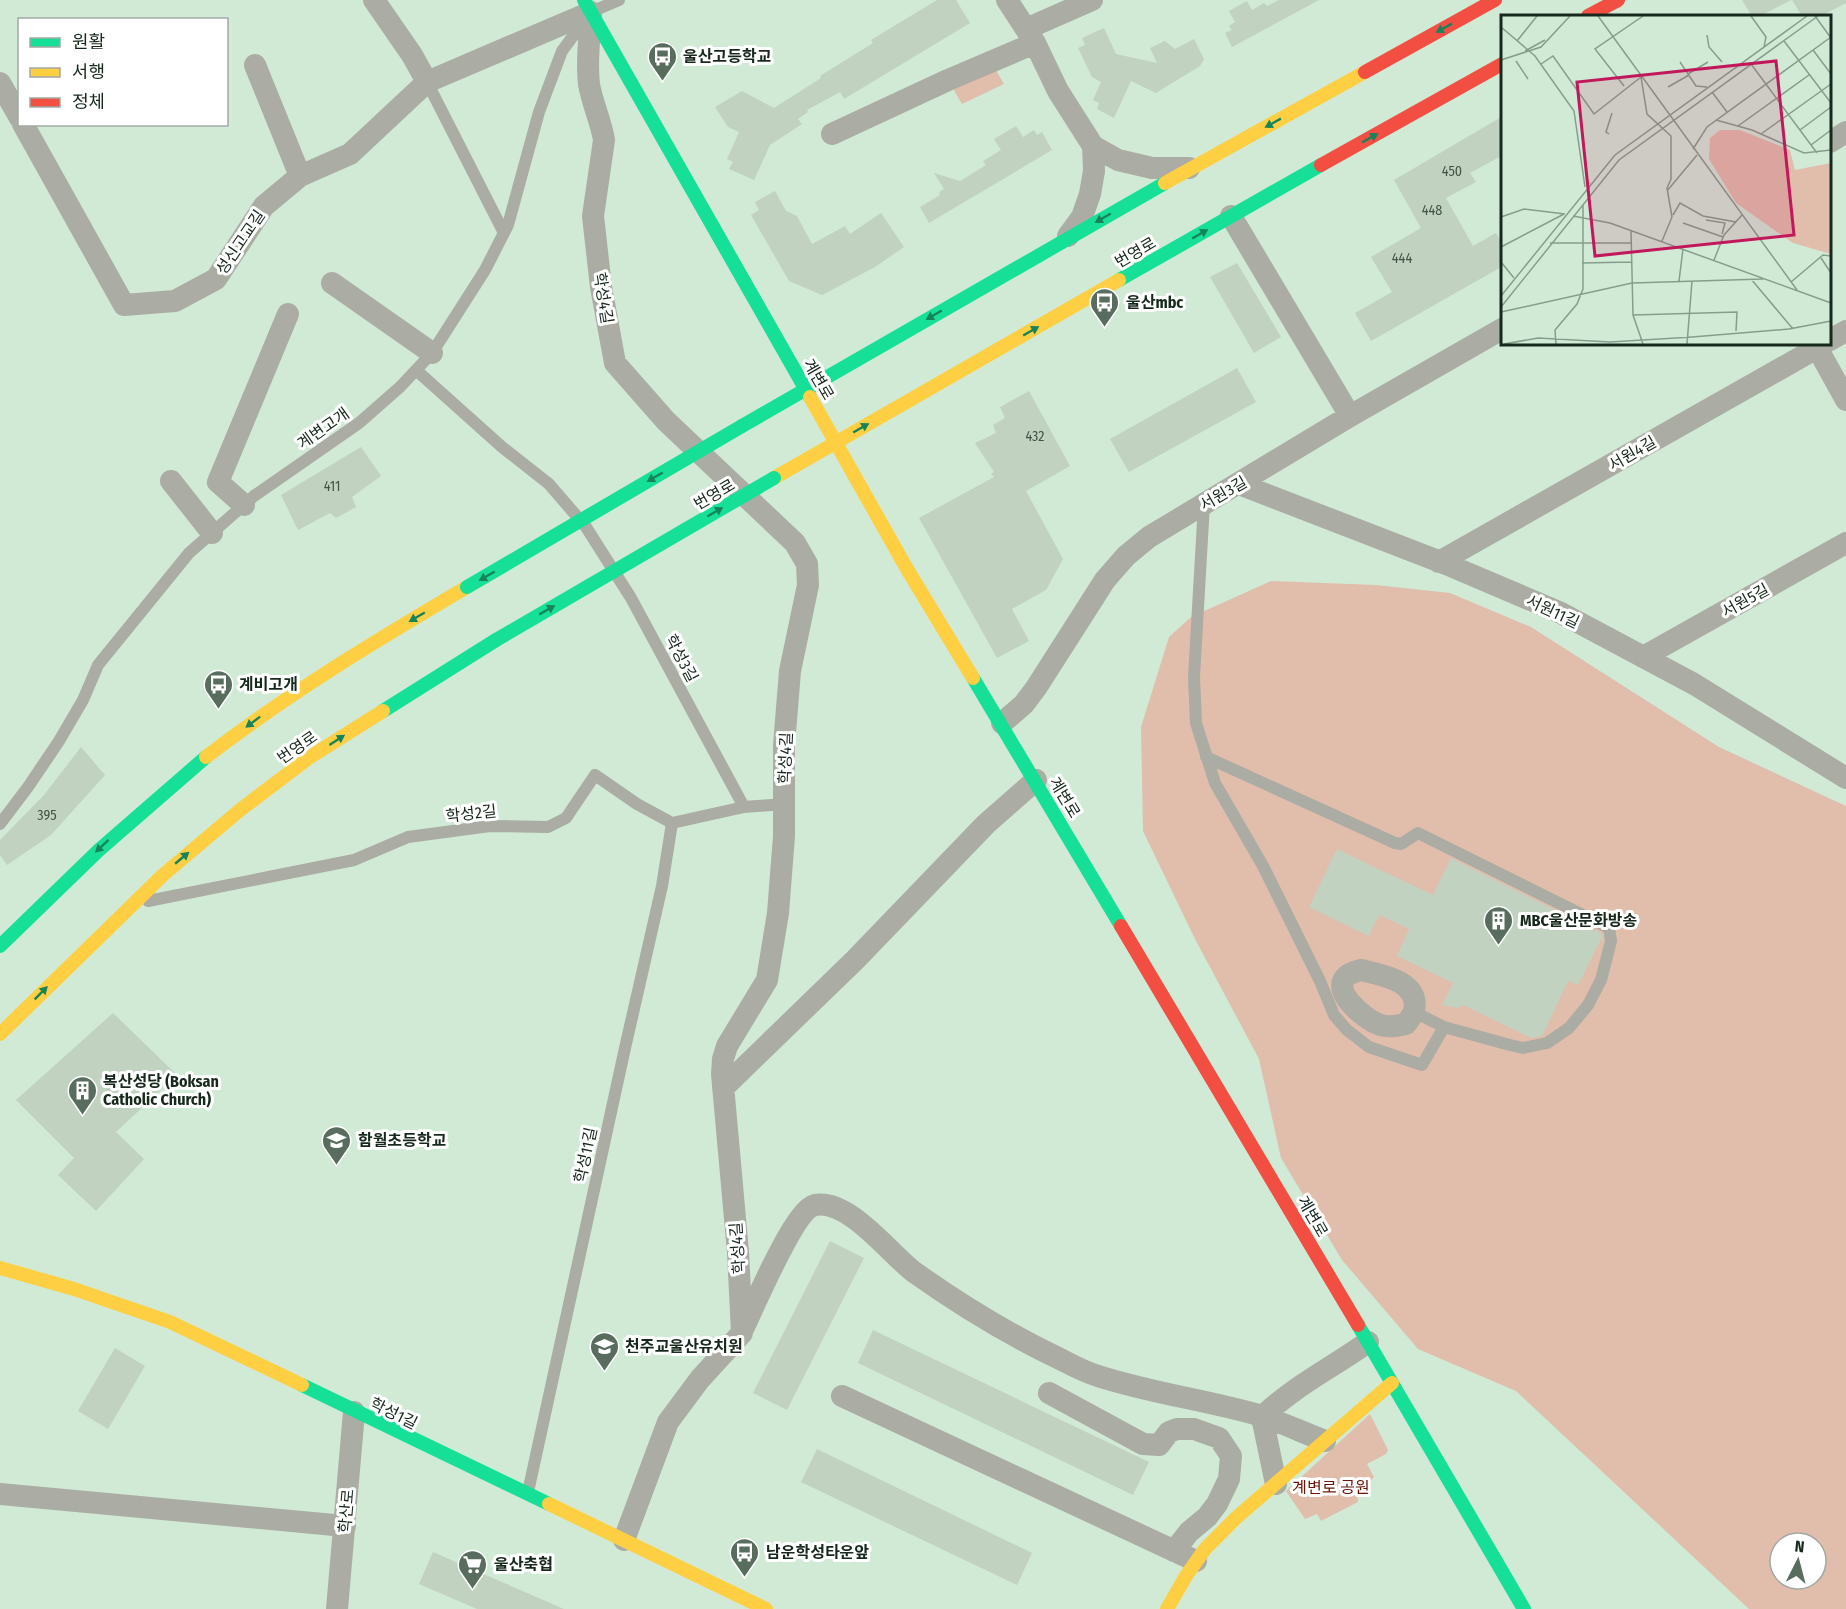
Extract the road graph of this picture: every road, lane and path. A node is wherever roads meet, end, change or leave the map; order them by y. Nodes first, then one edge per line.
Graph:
1 (374, 0) edge
2 (619, 0) edge
3 (1007, 0) edge
4 (1092, 0) edge
5 (1495, 0) edge
6 (1478, 4) edge
7 (587, 6) edge
8 (1620, 6) edge
9 (1591, 15) edge
10 (1030, 36) junction
11 (255, 65) dead end
12 (1501, 65) edge
13 (427, 82) junction
14 (0, 83) edge
15 (18, 114) edge
16 (24, 126) edge
17 (1846, 132) edge
18 (832, 134) dead end
19 (1831, 140) edge
20 (1093, 146) junction
21 (1191, 168) junction
22 (300, 176) junction
23 (1231, 216) junction
24 (504, 233) junction
25 (1066, 240) junction
26 (332, 283) dead end
27 (288, 314) dead end
28 (1501, 330) edge
29 (1846, 331) edge
30 (1831, 339) edge
31 (1820, 345) edge
32 (1822, 345) edge
33 (432, 353) junction
34 (416, 370) junction
35 (806, 389) junction
36 (1846, 400) edge
37 (1350, 416) junction
38 (837, 442) junction
39 (171, 481) dead end
40 (1239, 484) junction
41 (1204, 504) junction
42 (244, 505) junction
43 (212, 532) junction
44 (1846, 543) edge
45 (1439, 562) junction
46 (1643, 657) junction
47 (1002, 723) junction
48 (1206, 757) junction
49 (1846, 778) edge
50 (1036, 780) junction
51 (784, 804) junction
52 (744, 807) junction
53 (672, 823) junction
54 (0, 824) edge
55 (131, 904) junction
56 (0, 946) edge
57 (1414, 1012) dead end
58 (1444, 1027) junction
59 (0, 1034) edge
60 (723, 1088) junction
61 (0, 1268) edge
62 (742, 1333) junction
63 (1368, 1342) junction
64 (1392, 1383) junction
65 (1049, 1393) dead end
66 (842, 1396) dead end
67 (354, 1412) junction
68 (1262, 1416) junction
69 (1325, 1442) junction
70 (1276, 1484) junction
71 (0, 1494) edge
72 (528, 1494) junction
73 (345, 1526) junction
74 (624, 1540) junction
75 (1174, 1551) junction
76 (1196, 1561) junction
77 (338, 1609) edge
78 (766, 1609) edge
79 (1167, 1609) edge
80 (1524, 1609) edge

1 - 13 street
2 - 7 lane
3 - 10 street
4 - 10 street
5 - 6 main road
6 -> 21 main road
7 - 13 street, 성신고교길
7 - 24 lane, 계변고개
7 - 35 main road, 계변로
7 - 51 street, 학성4길
8 - 9 main road
10 - 18 street
10 - 20 street
11 - 22 street
23 -> 12 main road, 번영로
13 - 22 street, 성신고교길
13 - 24 lane
14 - 15 street
16 - 22 street, 성신고교길
17 - 19 street
20 - 21 street
20 - 25 street
21 -> 25 main road
23 - 37 street
38 -> 23 main road, 번영로
24 - 33 lane, 계변고개
25 -> 35 main road
26 - 33 street
27 - 42 street
28 - 37 street, 서원3길
29 - 30 street, 서원4길
31 - 45 street, 서원4길
32 - 36 street
33 - 34 lane, 계변고개
34 - 42 lane, 계변고개
34 - 52 lane, 학성3길
35 - 38 main road, 계변로
35 -> 56 main road, bridge
37 - 40 street, 서원3길
38 - 47 main road, 계변로
55 -> 38 main road, 번영로, bridge
39 - 43 street
40 - 41 street, 서원3길
40 - 45 street, 서원11길
41 - 47 street, 서원3길
41 - 48 lane
42 - 43 lane, 계변고개
43 - 54 lane, 계변고개
44 - 46 street, 서원5길
45 - 46 street, 서원11길
46 - 49 street, 서원11길
47 - 50 main road, 계변로
48 - 58 lane
48 - 58 lane
50 - 60 street
50 - 63 main road, 계변로
51 - 52 lane
51 - 60 street, 학성4길
52 - 53 lane
53 - 55 lane, 학성2길
53 - 72 lane, 학성11길
59 -> 55 main road, 번영로
57 - 58 lane
60 - 62 street, 학성4길
61 - 67 main road, 학성1길
62 - 68 street
62 - 74 street
63 - 64 main road, 계변로
63 - 68 street
64 - 69 main road
64 - 80 main road, 계변로
65 - 75 street
66 - 75 street
67 - 72 main road, 학성1길
67 - 73 street, 학산로
68 - 69 street
68 - 70 street
69 - 70 main road
70 - 76 main road
71 - 73 street
72 - 74 main road, 학성1길
73 - 77 street, 학산로
74 - 78 main road, 학성1길
75 - 76 street
76 - 79 main road

